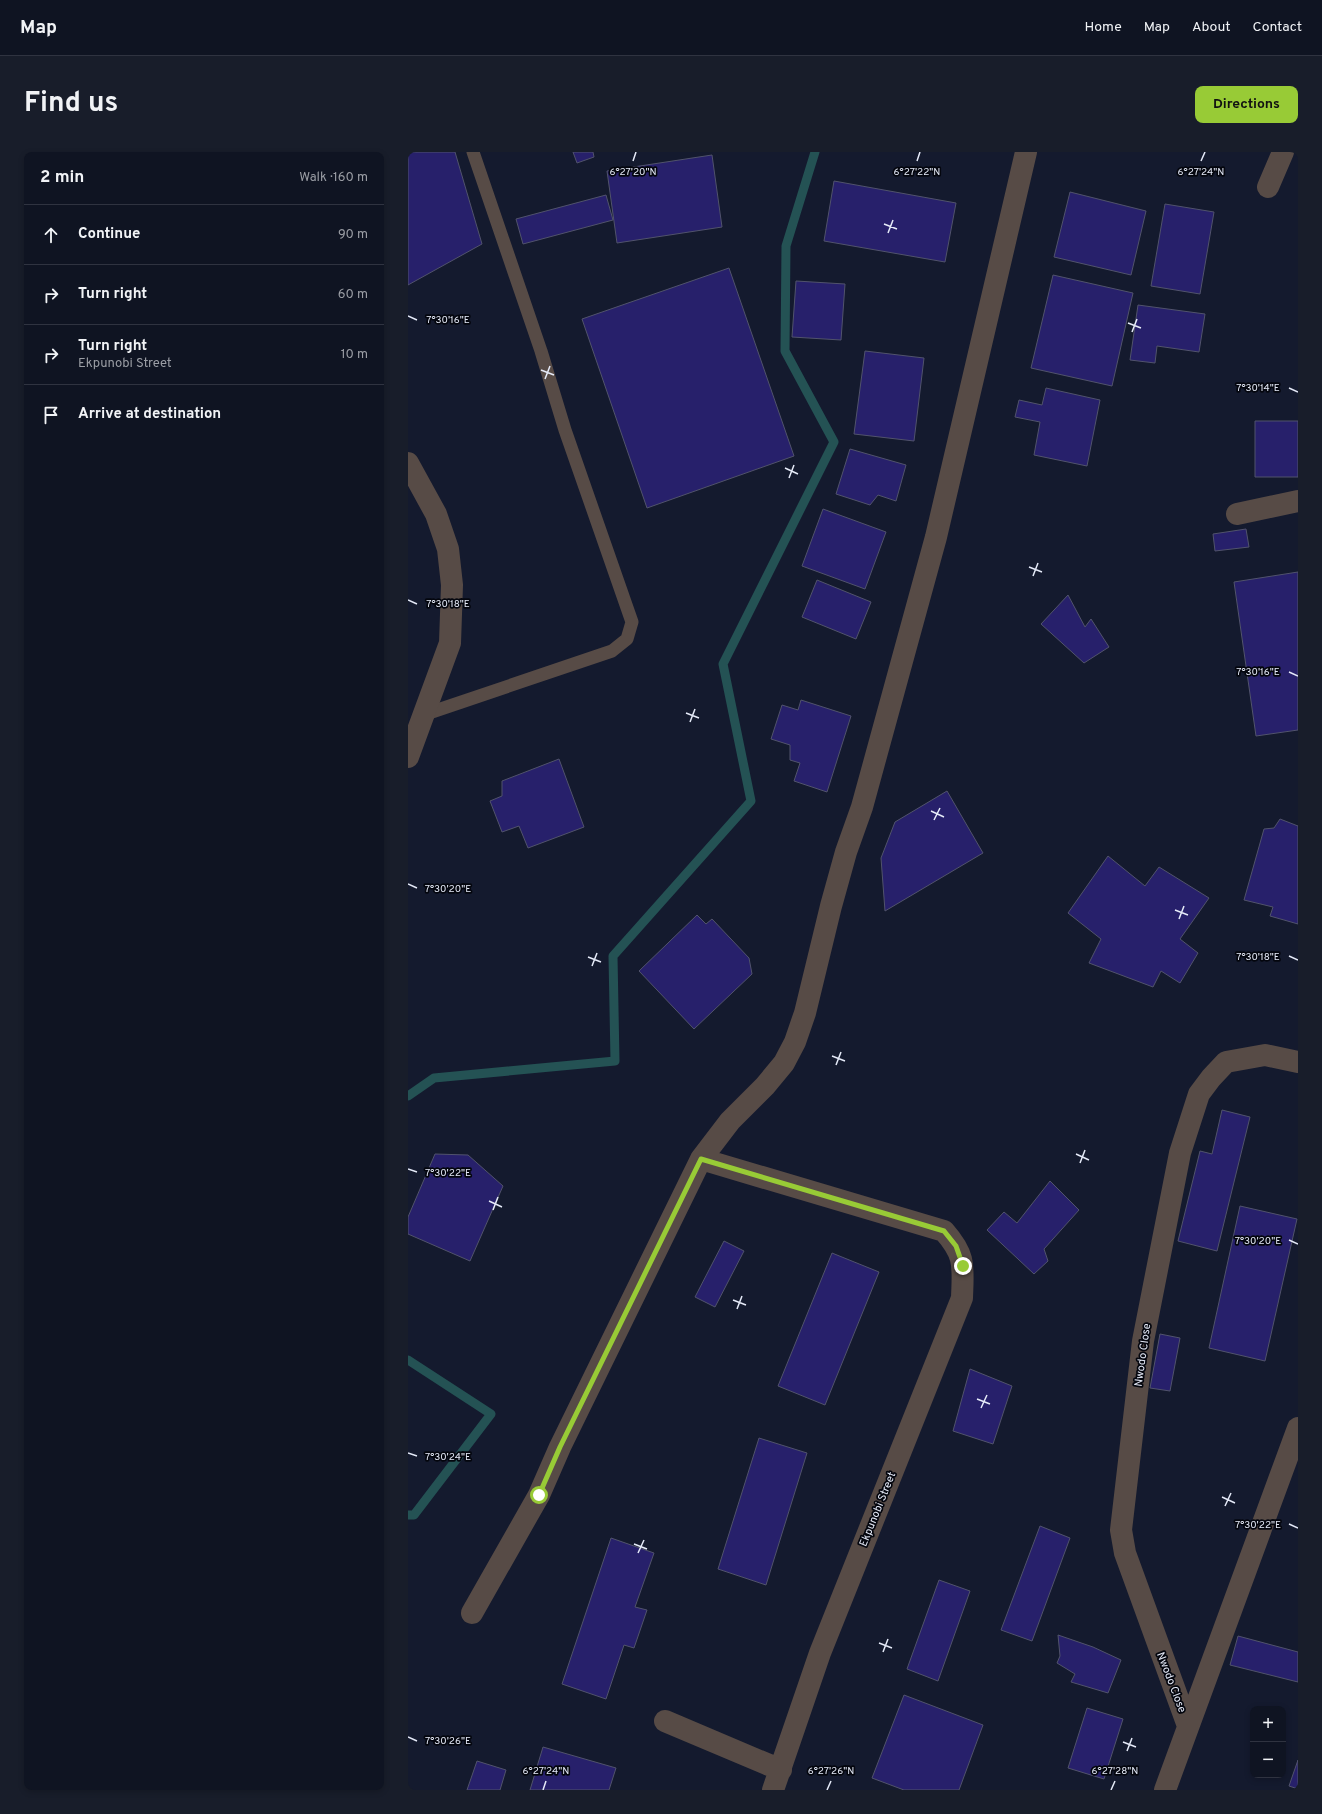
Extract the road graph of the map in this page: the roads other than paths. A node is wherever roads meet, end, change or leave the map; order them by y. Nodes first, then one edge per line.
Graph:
1 (473, 152) edge
2 (1026, 152) edge
3 (1283, 152) edge
4 (1268, 187) dead end
5 (408, 463) edge
6 (1298, 501) edge
7 (1237, 514) dead end
8 (424, 715) junction
9 (408, 757) edge
10 (1298, 1062) edge
11 (701, 1159) junction
12 (1298, 1428) edge
13 (472, 1613) dead end
14 (665, 1721) dead end
15 (1188, 1726) junction
16 (781, 1770) junction
17 (773, 1790) edge
18 (1165, 1790) edge

1 - 8 lane
2 - 11 street
3 - 4 street
5 - 8 street
6 - 7 street
8 - 9 street
10 - 15 street, Nwodo Close
11 - 13 street
11 - 16 street, Ekpunobi Street
12 - 15 street, Nwodo Close
14 - 16 street
15 - 18 street, Nwodo Close
16 - 17 street, Ekpunobi Street

